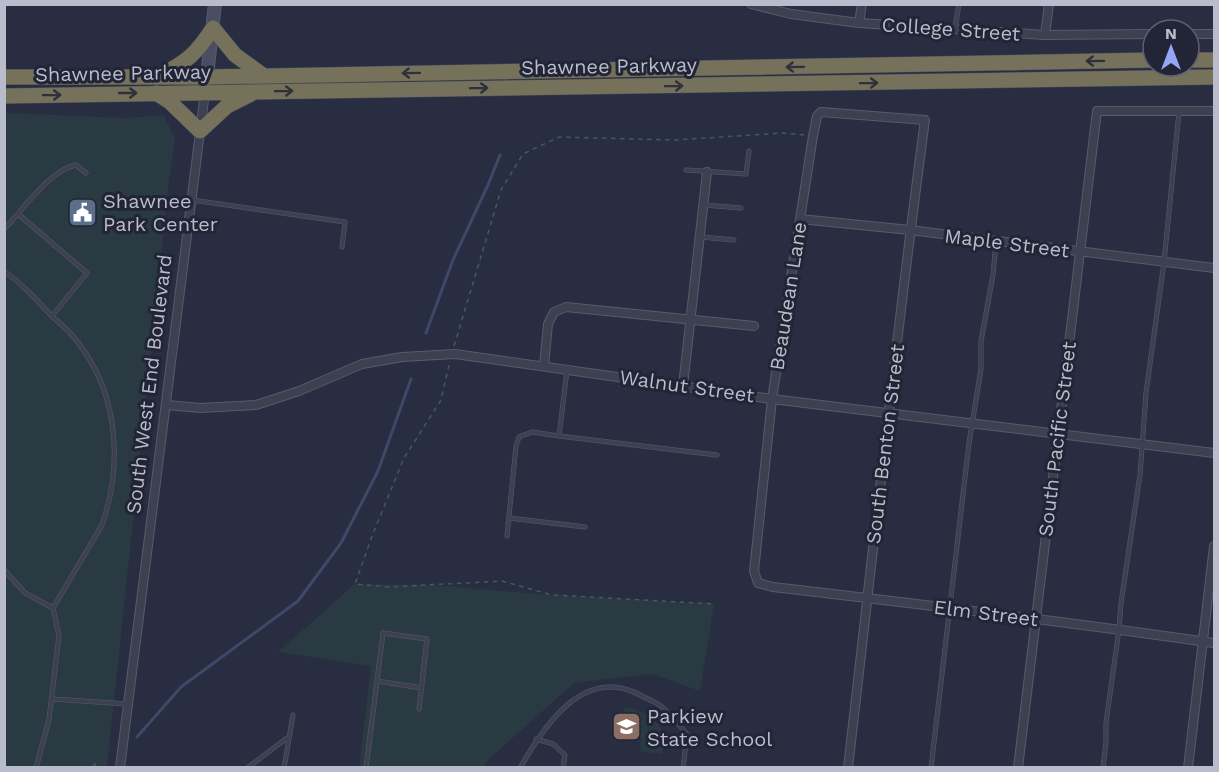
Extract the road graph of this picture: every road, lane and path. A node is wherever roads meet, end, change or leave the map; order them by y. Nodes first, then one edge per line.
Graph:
1 (216, 4) edge
2 (751, 4) edge
3 (862, 4) edge
4 (959, 4) edge
5 (1049, 4) edge
6 (782, 8) edge
7 (859, 23) junction
8 (213, 28) junction
9 (955, 29) junction
10 (1141, 34) edge
11 (1045, 35) junction
12 (1141, 60) edge
13 (264, 76) junction
14 (4, 77) edge
15 (157, 77) junction
16 (1215, 77) edge
17 (206, 84) junction
18 (256, 92) junction
19 (156, 93) junction
20 (4, 96) edge
21 (1179, 111) junction
22 (1215, 111) edge
23 (817, 116) joint
24 (200, 131) junction
25 (813, 136) junction
26 (748, 151) dead end
27 (686, 170) dead end
28 (707, 172) junction
29 (86, 173) dead end
30 (191, 200) junction
31 (704, 205) junction
32 (741, 208) dead end
33 (18, 214) junction
34 (800, 219) junction
35 (4, 229) edge
36 (910, 230) junction
37 (700, 237) junction
38 (734, 240) dead end
39 (996, 241) junction
40 (342, 247) dead end
41 (1079, 252) junction
42 (1164, 262) junction
43 (1215, 268) edge
44 (4, 271) edge
45 (52, 316) junction
46 (691, 318) junction
47 (754, 326) dead end
48 (452, 354) junction
49 (544, 366) junction
50 (567, 369) junction
51 (683, 386) junction
52 (772, 399) junction
53 (167, 405) junction
54 (889, 413) junction
55 (973, 423) junction
56 (1058, 434) junction
57 (559, 436) junction
58 (1143, 445) junction
59 (1215, 453) edge
60 (717, 455) dead end
61 (509, 518) junction
62 (585, 527) dead end
63 (507, 536) dead end
64 (1215, 546) edge
65 (4, 570) edge
66 (758, 583) joint
67 (868, 598) junction
68 (714, 604) dead end
69 (53, 608) junction
70 (950, 608) junction
71 (1035, 619) junction
72 (1119, 629) junction
73 (1204, 641) junction
74 (1215, 643) edge
75 (377, 681) junction
76 (422, 688) junction
77 (52, 699) junction
78 (128, 704) junction
79 (419, 709) dead end
80 (293, 715) dead end
81 (288, 738) junction
82 (536, 739) junction
83 (36, 768) edge
84 (120, 768) edge
85 (247, 768) edge
86 (284, 768) edge
87 (366, 768) edge
88 (520, 768) edge
89 (563, 768) edge
90 (683, 768) edge
91 (848, 768) edge
92 (931, 768) edge
93 (1018, 768) edge
94 (1103, 768) edge
95 (1188, 768) edge

1 - 8 street, South West End Boulevard
2 - 6 street, College Street
3 - 7 street
4 - 9 lane
5 - 11 street
6 - 7 street, College Street
7 - 9 street, College Street
8 - 13 highway
8 - 15 highway
8 - 17 street, South West End Boulevard
9 - 11 street, College Street
10 - 11 street, College Street
12 -> 13 highway, Shawnee Parkway
13 - 17 highway, Shawnee Parkway
14 - 15 highway, Shawnee Parkway
15 - 17 highway, Shawnee Parkway
18 -> 16 highway, Shawnee Parkway
17 - 18 highway, Shawnee Parkway
17 - 19 highway, Shawnee Parkway
17 - 24 street, South West End Boulevard
18 - 24 highway
20 -> 19 highway, Shawnee Parkway
19 - 24 highway
21 - 22 street
21 - 41 street, South Pacific Street
21 - 42 lane
23 - 25 street, Beaudean Lane
23 - 36 street, South Benton Street
24 - 30 street, South West End Boulevard
25 - 34 street, Beaudean Lane
25 - 48 path
26 - 28 lane
27 - 28 lane
28 - 31 street
29 - 33 lane
30 - 40 lane
30 - 53 street, South West End Boulevard
31 - 32 lane
31 - 37 street
33 - 35 lane
33 - 45 lane
34 - 36 street, Maple Street
34 - 52 street, Beaudean Lane
36 - 39 street, Maple Street
36 - 54 street, South Benton Street
37 - 38 lane
37 - 46 street
39 - 41 street, Maple Street
39 - 55 lane
41 - 42 street, Maple Street
41 - 56 street, South Pacific Street
42 - 43 street, Maple Street
42 - 58 lane
44 - 45 lane
45 - 69 lane
46 - 47 street
46 - 49 street
46 - 51 street
48 - 49 street, Walnut Street
48 - 53 street, Walnut Street
48 - 68 path
49 - 50 street, Walnut Street
50 - 51 street, Walnut Street
50 - 57 lane
51 - 52 street, Walnut Street
52 - 54 street, Walnut Street
52 - 66 street, Beaudean Lane
53 - 78 street, South West End Boulevard
54 - 55 street, Walnut Street
54 - 67 street, South Benton Street
55 - 56 street, Walnut Street
55 - 70 lane
56 - 58 street, Walnut Street
56 - 71 street, South Pacific Street
57 - 60 lane
57 - 61 lane
58 - 59 street, Walnut Street
58 - 72 lane
61 - 62 lane
61 - 63 lane
64 - 73 street
65 - 69 lane
66 - 67 street, Elm Street
67 - 70 street, Elm Street
67 - 91 street, South Benton Street
69 - 77 lane
70 - 71 street, Elm Street
70 - 92 lane
71 - 72 street, Elm Street
71 - 93 street, South Pacific Street
72 - 73 street, Elm Street
72 - 94 lane
73 - 74 street, Elm Street
73 - 95 street
75 - 76 lane
75 - 76 lane
75 - 87 lane
76 - 79 lane
77 - 78 lane
77 - 83 lane
78 - 84 street, South West End Boulevard
80 - 81 lane
81 - 85 lane
81 - 86 lane
82 - 88 lane
82 - 89 lane
82 - 90 lane

